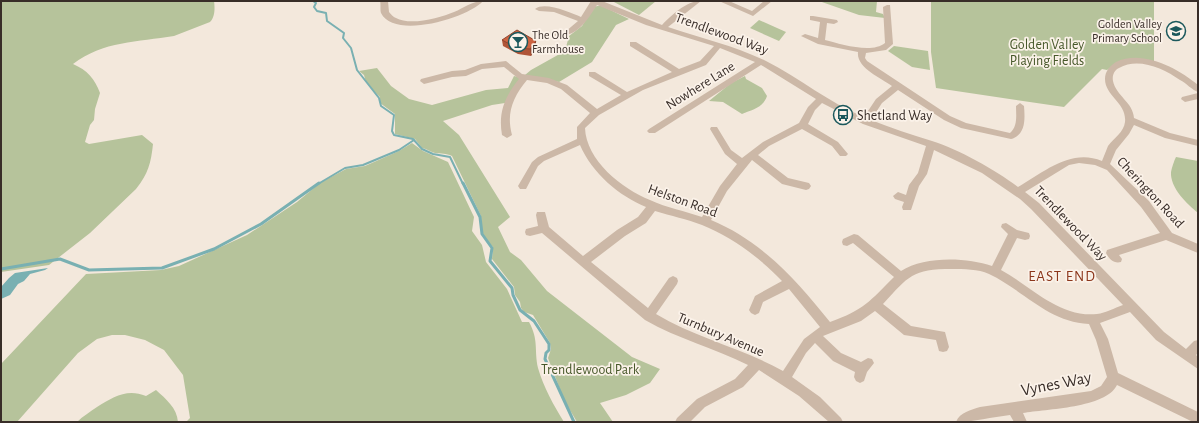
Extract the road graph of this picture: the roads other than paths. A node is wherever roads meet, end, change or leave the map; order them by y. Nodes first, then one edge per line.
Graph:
1 (384, 1) edge
2 (479, 1) edge
3 (596, 1) edge
4 (697, 1) edge
5 (723, 1) edge
6 (768, 1) edge
7 (539, 9) dead end
8 (885, 10) dead end
9 (813, 18) dead end
10 (584, 20) junction
11 (824, 20) junction
12 (834, 22) dead end
13 (663, 28) junction
14 (554, 34) dead end
15 (805, 36) dead end
16 (821, 42) junction
17 (719, 45) junction
18 (638, 46) dead end
19 (862, 50) junction
20 (761, 62) junction
21 (679, 73) junction
22 (592, 74) dead end
23 (524, 78) junction
24 (424, 81) dead end
25 (898, 86) junction
26 (1198, 89) edge
27 (628, 96) junction
28 (1198, 96) edge
29 (1185, 99) dead end
30 (822, 100) junction
31 (1020, 106) dead end
32 (596, 113) junction
33 (1130, 120) junction
34 (866, 122) junction
35 (802, 125) junction
36 (714, 129) dead end
37 (652, 130) dead end
38 (503, 131) dead end
39 (581, 142) junction
40 (1198, 143) edge
41 (931, 144) junction
42 (844, 149) dead end
43 (752, 155) junction
44 (743, 164) junction
45 (1105, 165) junction
46 (522, 186) dead end
47 (806, 186) dead end
48 (1018, 192) junction
49 (898, 196) dead end
50 (653, 206) junction
51 (541, 215) dead end
52 (706, 222) junction
53 (544, 229) junction
54 (530, 232) dead end
55 (1167, 235) junction
56 (1025, 236) dead end
57 (847, 242) dead end
58 (1198, 249) edge
59 (1117, 259) dead end
60 (584, 261) junction
61 (994, 272) junction
62 (901, 277) junction
63 (673, 281) dead end
64 (791, 282) junction
65 (876, 305) junction
66 (1130, 307) junction
67 (755, 310) dead end
68 (649, 316) junction
69 (1092, 319) junction
70 (828, 328) junction
71 (816, 337) junction
72 (1198, 345) edge
73 (943, 347) dead end
74 (1187, 356) junction
75 (757, 364) junction
76 (1198, 364) edge
77 (863, 370) dead end
78 (1113, 377) junction
79 (784, 380) junction
80 (1014, 409) junction
81 (1198, 418) edge
82 (830, 419) edge
83 (682, 422) edge
84 (962, 422) edge
85 (1021, 422) edge

1 - 2 street
3 - 10 street
3 - 13 street, Trendlewood Way
4 - 13 street
5 - 6 street
7 - 10 street
8 - 19 street
9 - 11 street
10 - 14 street
11 - 12 street
11 - 16 street
13 - 17 street, Trendlewood Way
15 - 16 street
16 - 19 street
17 - 20 street, Trendlewood Way
17 - 21 street
18 - 21 street
19 - 25 street
20 - 30 street, Trendlewood Way
20 - 37 street, Nowhere Lane
21 - 27 street
22 - 27 street
23 - 24 street
23 - 32 street
23 - 38 street
25 - 31 street
25 - 34 street
26 - 33 street
27 - 32 street
28 - 29 street
30 - 34 street, Trendlewood Way
30 - 35 street
32 - 39 street
33 - 40 street
33 - 45 street
34 - 41 street, Trendlewood Way
35 - 42 street
35 - 43 street
36 - 44 street
39 - 46 street
39 - 50 street, Helston Road
41 - 48 street, Trendlewood Way
41 - 49 street
43 - 44 street
43 - 47 street
44 - 52 street
45 - 48 street, Cherington Road
45 - 55 street, Cherington Road
48 - 66 street, Trendlewood Way
50 - 52 street, Helston Road
50 - 60 street
51 - 53 street
52 - 64 street, Helston Road
53 - 54 street
53 - 60 street, Turnbury Avenue
55 - 58 street, Cherington Road
55 - 59 street
56 - 61 street
57 - 62 street
60 - 68 street, Turnbury Avenue
61 - 62 street
61 - 69 street
62 - 65 street
63 - 68 street
64 - 67 street
64 - 70 street, Helston Road
65 - 70 street
65 - 73 street
66 - 69 street
66 - 74 street, Trendlewood Way
68 - 75 street, Turnbury Avenue
69 - 78 street, Vynes Way
70 - 71 street
71 - 77 street
71 - 79 street
72 - 74 street
74 - 76 street, Trendlewood Way
75 - 79 street, Turnbury Avenue
75 - 83 street
78 - 80 street, Vynes Way
78 - 81 street
79 - 82 street, Turnbury Avenue
80 - 84 street, Vynes Way
80 - 85 street

